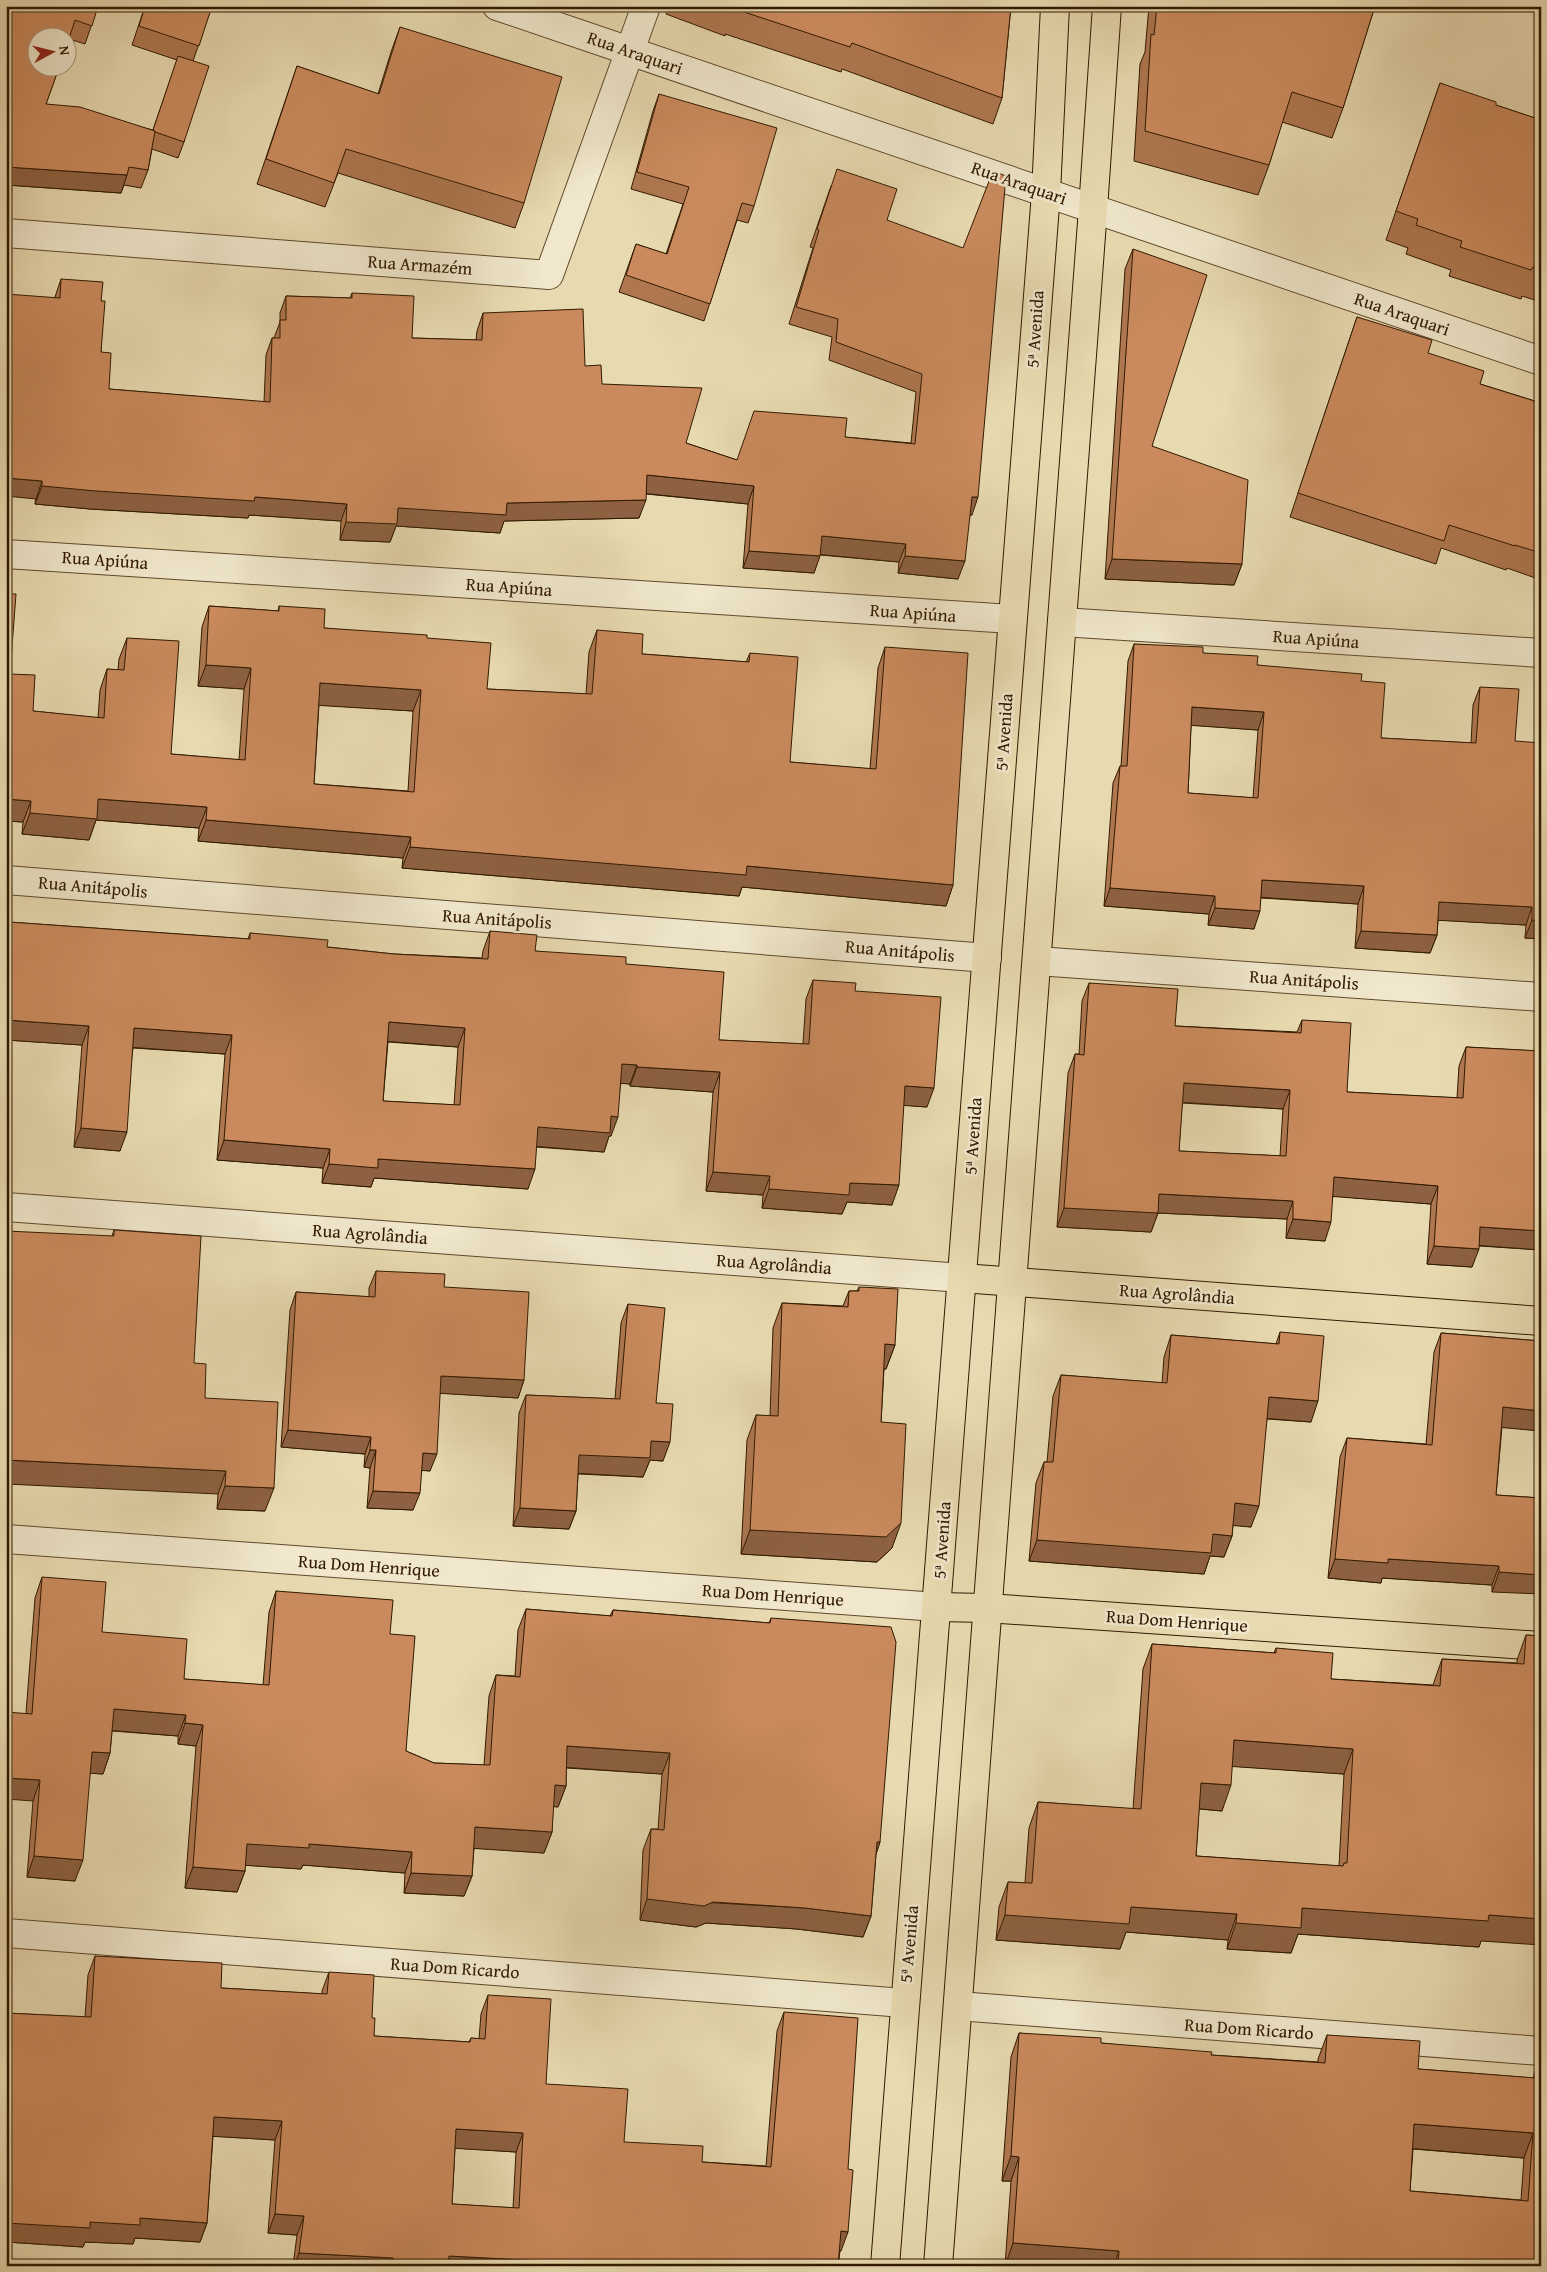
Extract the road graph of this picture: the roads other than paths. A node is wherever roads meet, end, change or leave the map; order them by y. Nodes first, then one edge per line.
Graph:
1 (497, 6) edge
2 (646, 6) edge
3 (1056, 6) edge
4 (1106, 6) edge
5 (630, 52) junction
6 (1046, 192) junction
7 (1093, 209) junction
8 (6, 233) edge
9 (1541, 361) edge
10 (6, 554) edge
11 (1012, 619) junction
12 (1062, 622) junction
13 (1541, 653) edge
14 (6, 880) edge
15 (987, 958) junction
16 (1037, 961) junction
17 (1541, 997) edge
18 (6, 1207) edge
19 (962, 1278) junction
20 (1012, 1282) junction
21 (1541, 1321) edge
22 (6, 1539) edge
23 (937, 1606) junction
24 (987, 1608) junction
25 (1541, 1646) edge
26 (6, 1933) edge
27 (904, 2003) junction
28 (958, 2006) junction
29 (1541, 2051) edge
30 (885, 2266) edge
31 (938, 2266) edge

1 - 5 street, Rua Araquari
2 - 5 street, Rua Armazém
3 - 6 main road, 5ª Avenida
4 - 7 main road
5 - 6 street, Rua Araquari
5 - 8 street, Rua Armazém
6 - 7 street, Rua Araquari
6 - 11 main road, 5ª Avenida
7 - 9 street, Rua Araquari
7 - 12 main road
10 - 11 street, Rua Apiúna
11 - 15 main road, 5ª Avenida
12 - 13 street, Rua Apiúna
12 - 16 main road
14 - 15 street, Rua Anitápolis
15 - 19 main road, 5ª Avenida
16 - 17 street, Rua Anitápolis
16 - 20 main road
18 - 19 street, Rua Agrolândia
19 - 20 main road, Rua Agrolândia
19 - 23 main road, 5ª Avenida
20 - 21 main road, Rua Agrolândia
20 - 24 main road
22 - 23 street, Rua Dom Henrique
23 - 24 main road, Rua Dom Henrique
23 - 27 main road, 5ª Avenida
24 - 25 main road, Rua Dom Henrique
24 - 28 main road
26 - 27 street, Rua Dom Ricardo
27 - 30 main road, 5ª Avenida
28 - 29 street, Rua Dom Ricardo
28 - 31 main road

